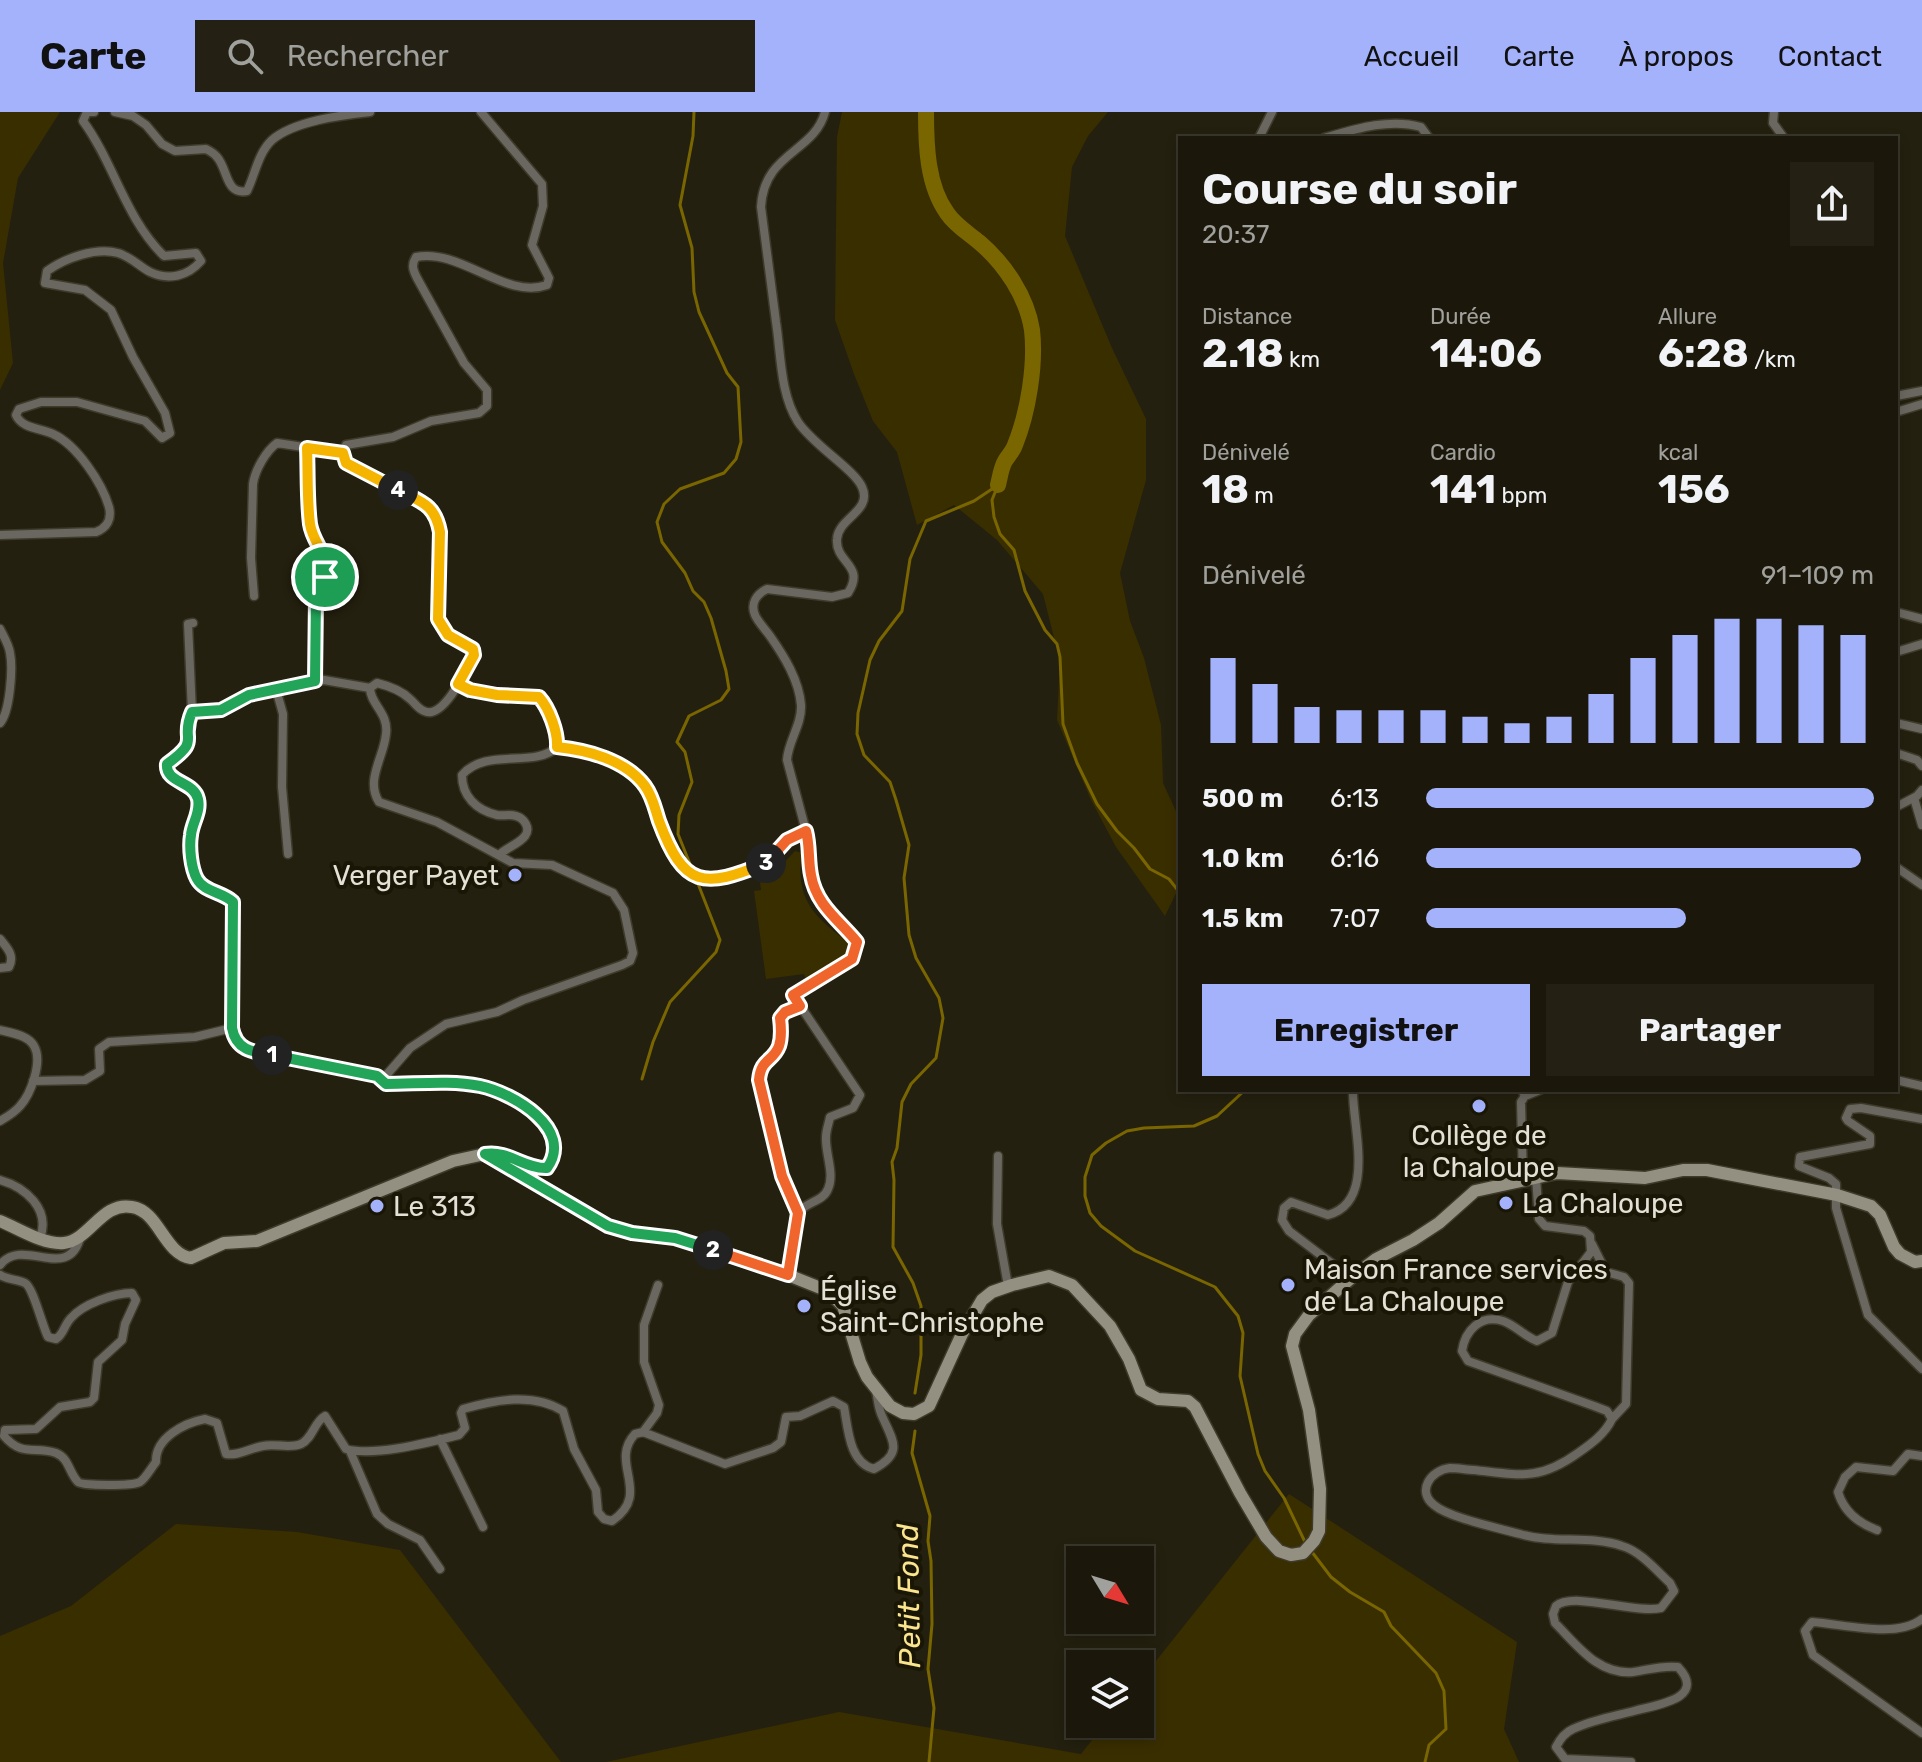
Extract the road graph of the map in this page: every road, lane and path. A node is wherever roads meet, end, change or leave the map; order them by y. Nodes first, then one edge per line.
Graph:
1 (94, 112) edge
2 (115, 112) edge
3 (370, 112) edge
4 (481, 112) edge
5 (825, 112) edge
6 (1272, 112) edge
7 (1774, 112) edge
8 (1260, 136) edge
9 (1332, 136) edge
10 (1428, 136) edge
11 (1783, 136) edge
12 (1922, 391) edge
13 (1898, 396) edge
14 (1922, 404) edge
15 (1898, 411) edge
16 (307, 448) junction
17 (343, 453) junction
18 (0, 535) edge
19 (254, 596) dead end
20 (1898, 613) edge
21 (1922, 619) edge
22 (193, 623) dead end
23 (0, 629) edge
24 (1922, 644) edge
25 (1898, 651) edge
26 (315, 681) junction
27 (458, 684) junction
28 (370, 688) junction
29 (276, 689) junction
30 (192, 712) junction
31 (0, 723) edge
32 (1898, 723) edge
33 (1922, 729) edge
34 (557, 747) junction
35 (1898, 754) edge
36 (1920, 761) edge
37 (1922, 790) edge
38 (1914, 798) junction
39 (1898, 806) edge
40 (1922, 825) edge
41 (806, 831) junction
42 (288, 854) dead end
43 (499, 855) junction
44 (1898, 868) edge
45 (1922, 885) edge
46 (0, 939) edge
47 (0, 968) edge
48 (800, 1006) junction
49 (232, 1028) junction
50 (0, 1030) edge
51 (382, 1080) junction
52 (1898, 1080) edge
53 (33, 1081) junction
54 (1922, 1086) edge
55 (1353, 1092) edge
56 (1523, 1093) edge
57 (1922, 1119) edge
58 (0, 1121) edge
59 (485, 1154) junction
60 (998, 1156) dead end
61 (1529, 1178) junction
62 (0, 1180) edge
63 (1837, 1195) junction
64 (798, 1213) junction
65 (0, 1221) edge
66 (81, 1234) junction
67 (40, 1238) junction
68 (1592, 1244) junction
69 (1922, 1261) edge
70 (0, 1265) edge
71 (0, 1275) edge
72 (788, 1275) junction
73 (1351, 1278) junction
74 (658, 1285) dead end
75 (1008, 1286) junction
76 (1922, 1369) edge
77 (876, 1390) junction
78 (1612, 1419) junction
79 (643, 1432) junction
80 (440, 1439) junction
81 (350, 1451) junction
82 (1922, 1456) edge
83 (483, 1527) dead end
84 (1877, 1530) dead end
85 (440, 1569) dead end
86 (1922, 1619) edge
87 (1922, 1733) edge
88 (1631, 1762) edge

1 - 18 street
2 - 3 street
4 - 17 street
5 - 41 street
6 - 8 street
7 - 11 street
9 - 10 street
12 - 13 street
14 - 15 street
16 - 17 street
16 - 19 street
16 - 26 street
17 - 27 street
20 - 21 street
22 - 30 street
23 - 31 street
24 - 25 street
26 - 28 street
26 - 29 street
27 - 28 street
27 - 34 street
28 - 43 street
29 - 30 street
29 - 42 street
30 - 49 street
32 - 33 street
34 - 41 street
34 - 43 street
35 - 36 street
37 - 38 street
38 - 39 street
38 - 40 street
41 - 48 street
43 - 51 street
44 - 45 street
46 - 47 street
48 - 64 street
48 - 64 street
49 - 51 street
49 - 53 street
50 - 53 street
51 - 59 street
52 - 54 street
53 - 58 street
55 - 73 street
56 - 61 street
57 - 63 street
59 - 66 main road
59 - 72 main road
60 - 75 street
61 - 63 main road
61 - 68 street
61 - 73 main road
62 - 67 street
63 - 69 main road
63 - 76 street
64 - 72 street
65 - 67 main road
66 - 67 main road
66 - 70 street
68 - 78 street
68 - 78 street
71 - 81 street
72 - 77 main road
73 - 75 main road
74 - 79 street
75 - 77 main road
77 - 79 street
78 - 88 street
79 - 80 street
80 - 81 street
80 - 83 street
81 - 85 street
82 - 84 street
86 - 87 street

